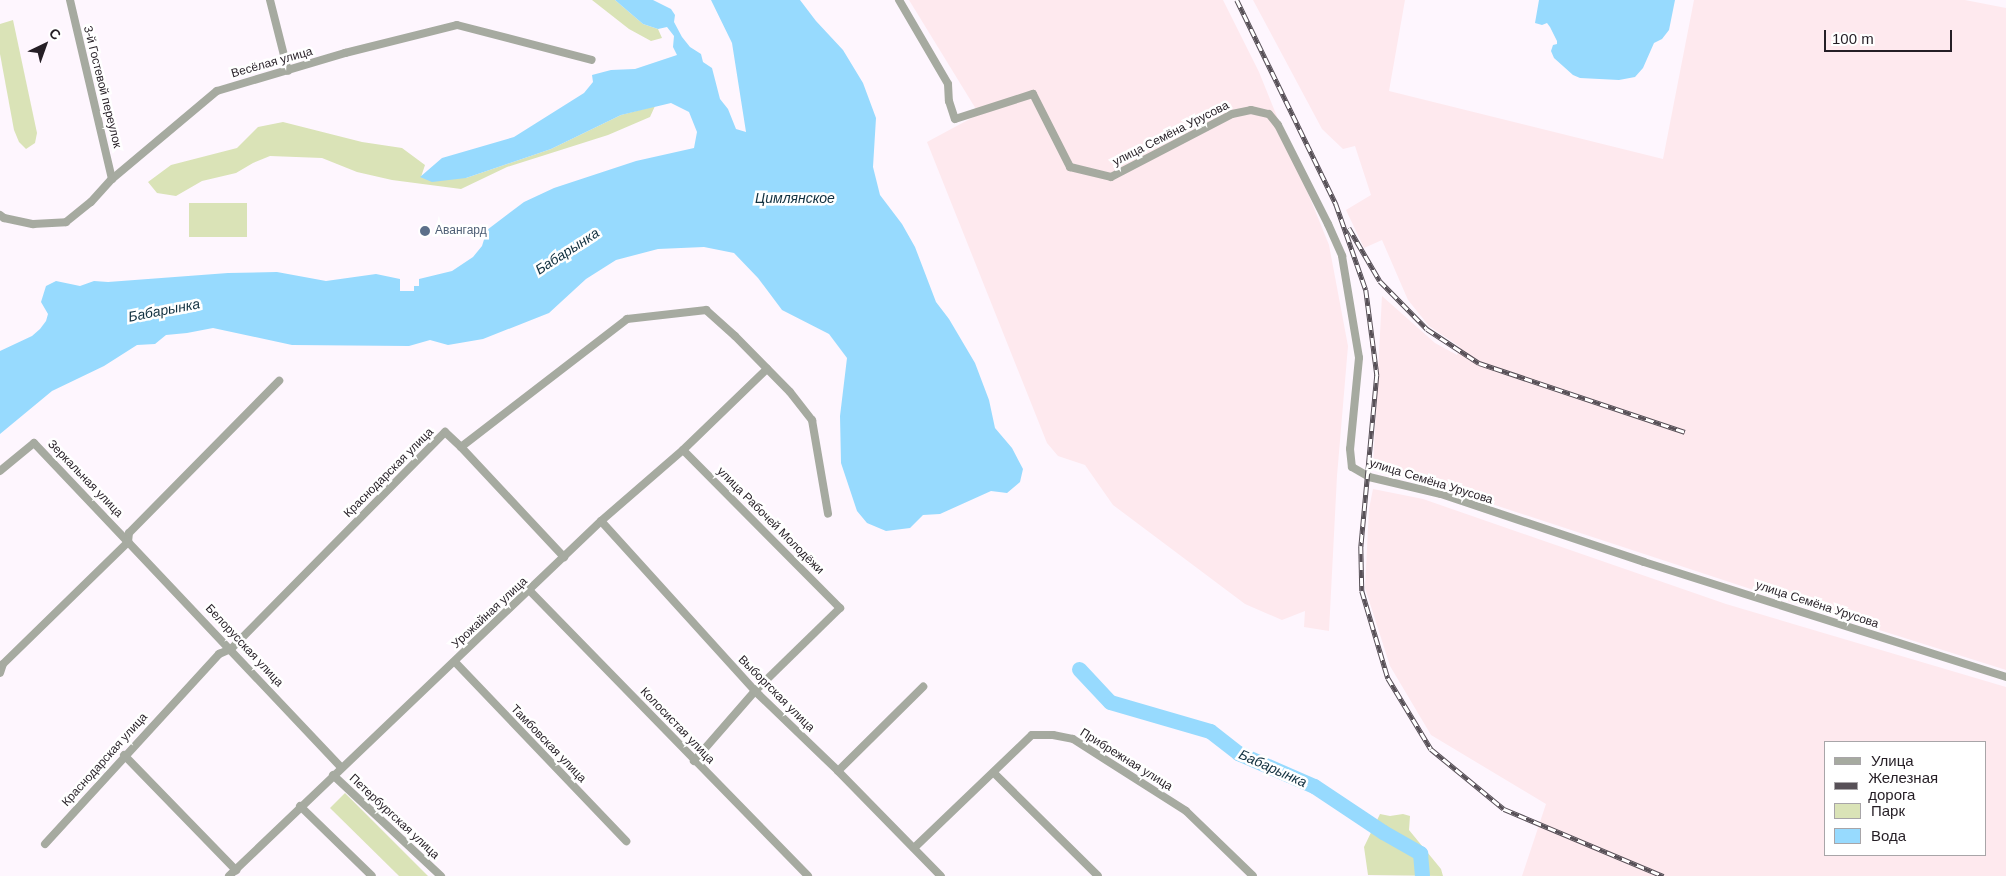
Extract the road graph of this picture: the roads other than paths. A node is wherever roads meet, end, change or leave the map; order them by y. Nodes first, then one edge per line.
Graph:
1 (70, 0) edge
2 (270, 0) edge
3 (899, 0) edge
4 (592, 60) dead end
5 (288, 71) junction
6 (112, 179) junction
7 (0, 215) edge
8 (767, 369) junction
9 (280, 381) dead end
10 (461, 447) junction
11 (683, 450) junction
12 (0, 471) edge
13 (828, 514) dead end
14 (602, 521) junction
15 (128, 542) junction
16 (564, 557) junction
17 (530, 591) junction
18 (231, 649) junction
19 (454, 662) junction
20 (0, 673) edge
21 (2006, 677) edge
22 (923, 687) dead end
23 (756, 691) junction
24 (124, 755) junction
25 (694, 760) junction
26 (341, 767) junction
27 (838, 771) junction
28 (994, 773) junction
29 (333, 775) junction
30 (300, 806) junction
31 (626, 841) dead end
32 (45, 844) dead end
33 (914, 848) junction
34 (236, 870) junction
35 (229, 876) edge
36 (372, 876) edge
37 (440, 876) edge
38 (808, 876) edge
39 (941, 876) edge
40 (1098, 876) edge
41 (1253, 876) edge

1 - 6 street, 3-й Гостевой переулок
2 - 5 street
3 - 21 street, улица Семёна Урусова
4 - 5 street, Весёлая улица
5 - 6 street, Весёлая улица
6 - 7 street, Весёлая улица
8 - 10 street
8 - 11 street, Урожайная улица
8 - 13 street
9 - 15 street
10 - 16 street
10 - 18 street, Краснодарская улица
11 - 14 street, Урожайная улица
11 - 23 street, улица Рабочей Молодёжи
12 - 15 street, Зеркальная улица
14 - 16 street, Урожайная улица
14 - 23 street, Выборгская улица
15 - 18 street, Белорусская улица
15 - 20 street
16 - 17 street, Урожайная улица
17 - 19 street, Урожайная улица
17 - 25 street, Колосистая улица
18 - 24 street, Краснодарская улица
18 - 26 street, Белорусская улица
19 - 26 street, Урожайная улица
19 - 31 street, Тамбовская улица
22 - 27 street
23 - 25 street
23 - 27 street, Выборгская улица
24 - 32 street, Краснодарская улица
24 - 34 street
25 - 38 street, Колосистая улица
26 - 29 street, Урожайная улица
27 - 33 street, Выборгская улица
28 - 33 street, Прибрежная улица
28 - 40 street
28 - 41 street, Прибрежная улица
29 - 30 street, Урожайная улица
29 - 37 street, Петербургская улица
30 - 34 street, Урожайная улица
30 - 36 street
33 - 39 street, Выборгская улица
34 - 35 street, Урожайная улица

